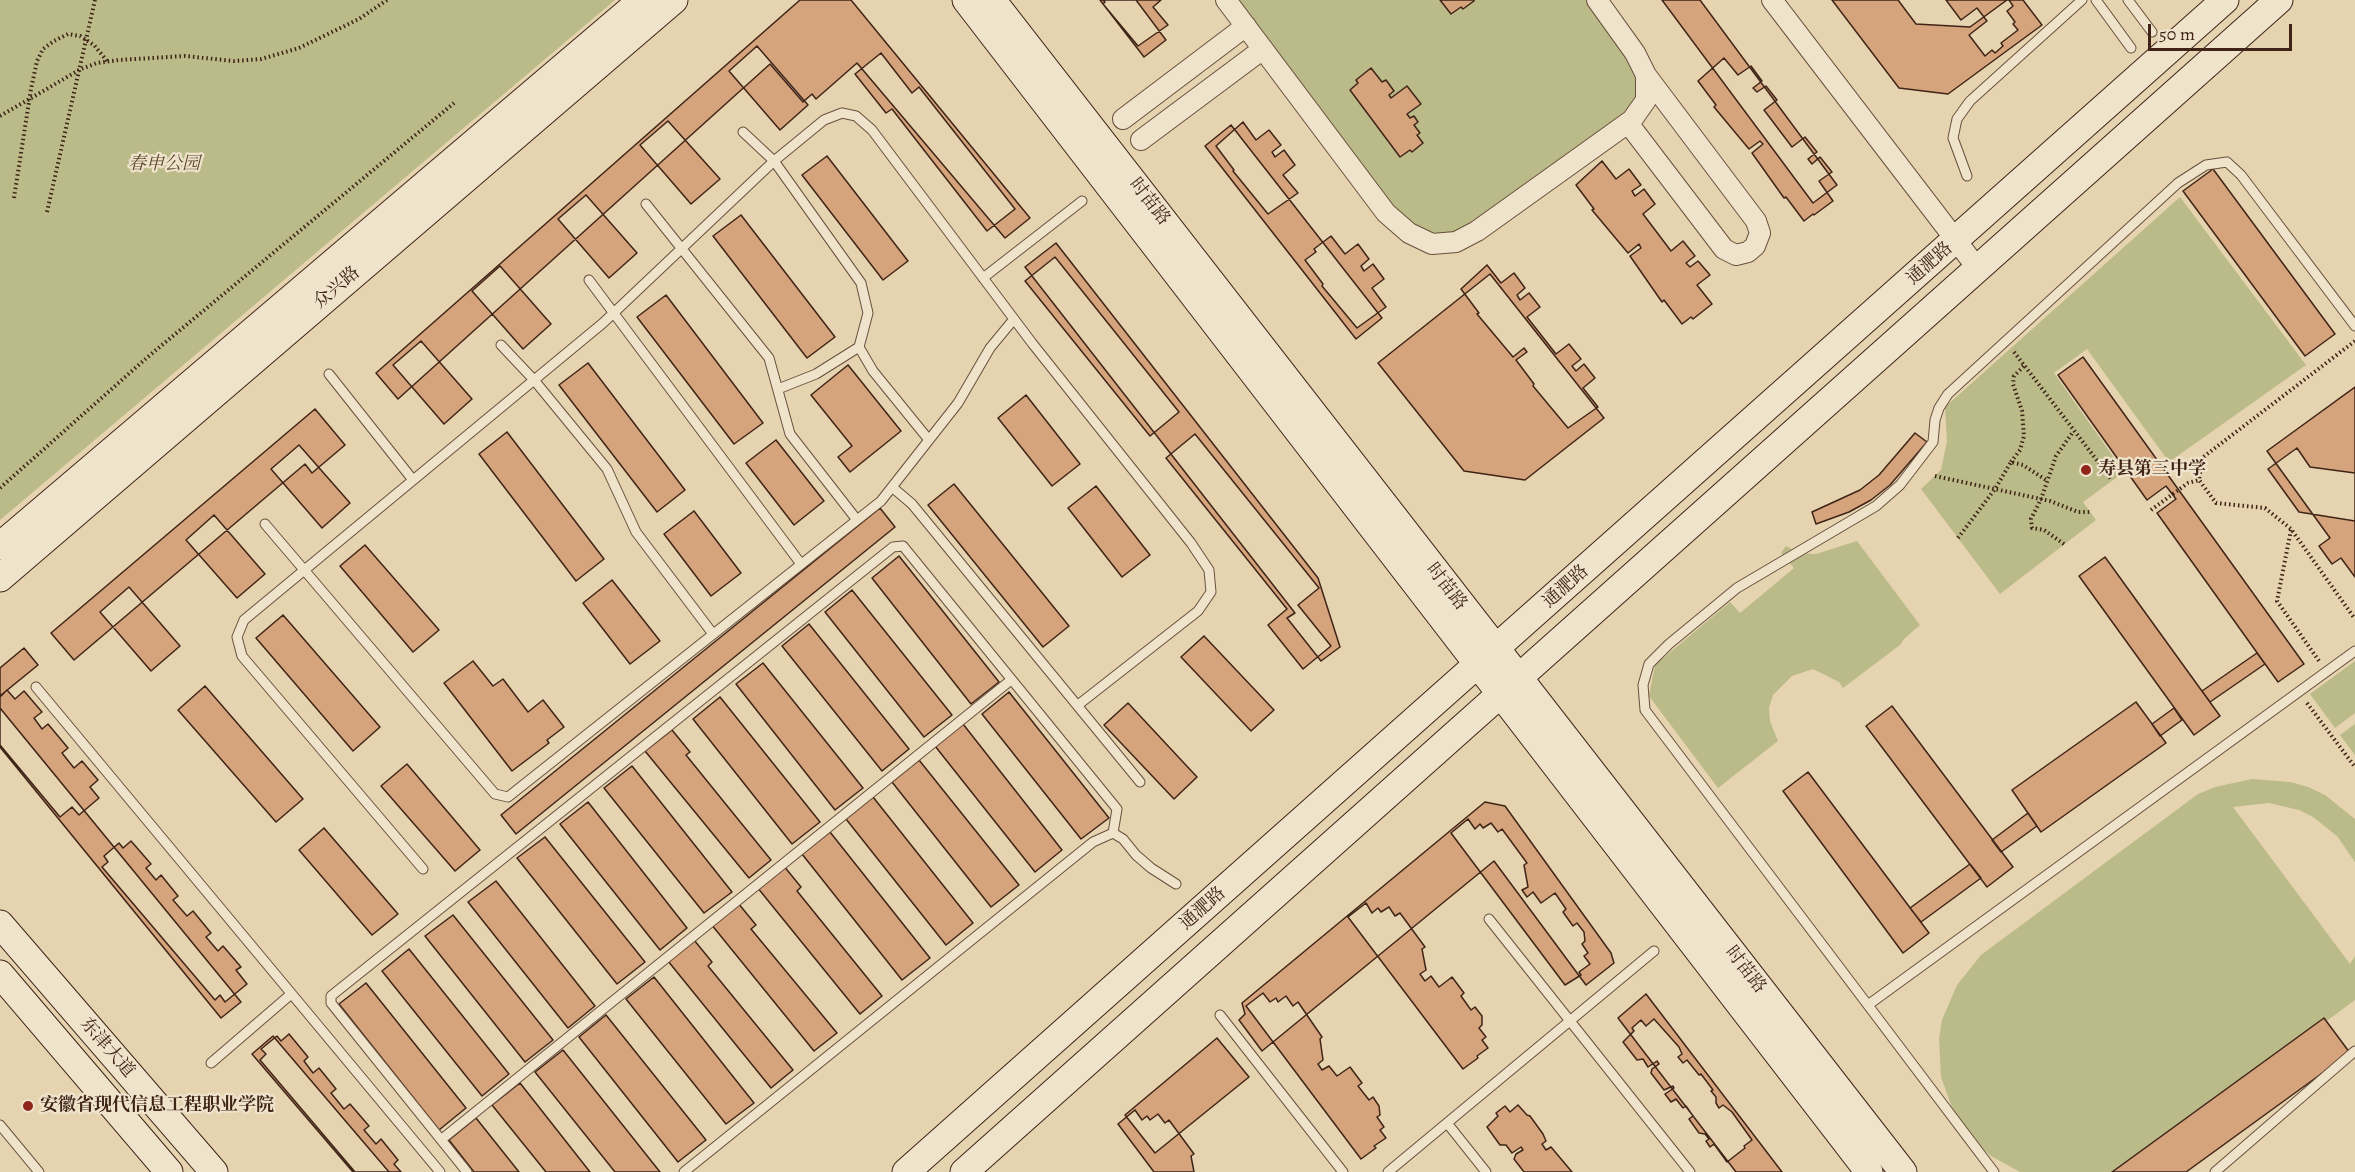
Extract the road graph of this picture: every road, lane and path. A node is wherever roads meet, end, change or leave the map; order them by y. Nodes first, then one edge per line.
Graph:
1 (95, 0) edge
2 (387, 0) edge
3 (642, 0) edge
4 (674, 0) edge
5 (966, 0) edge
6 (992, 0) edge
7 (1226, 0) edge
8 (1597, 0) edge
9 (1772, 0) edge
10 (2082, 0) edge
11 (2096, 0) edge
12 (2128, 0) edge
13 (2225, 0) edge
14 (2279, 0) edge
15 (1246, 26) junction
16 (2152, 32) dead end
17 (2131, 48) dead end
18 (1263, 49) junction
19 (107, 61) junction
20 (1646, 75) junction
21 (454, 103) dead end
22 (0, 116) edge
23 (1123, 119) dead end
24 (1628, 123) junction
25 (743, 132) dead end
26 (1141, 140) dead end
27 (774, 161) junction
28 (1967, 176) dead end
29 (14, 198) dead end
30 (1082, 201) dead end
31 (646, 204) dead end
32 (47, 212) dead end
33 (1956, 242) junction
34 (1978, 269) junction
35 (983, 278) junction
36 (589, 280) dead end
37 (1014, 318) junction
38 (2355, 326) edge
39 (2355, 341) edge
40 (2006, 342) junction
41 (501, 345) dead end
42 (859, 347) junction
43 (2024, 366) junction
44 (329, 374) dead end
45 (534, 380) junction
46 (777, 389) junction
47 (2073, 432) junction
48 (929, 440) junction
49 (2011, 462) junction
50 (1935, 476) dead end
51 (412, 480) junction
52 (2046, 480) junction
53 (2112, 480) dead end
54 (2199, 480) junction
55 (892, 487) junction
56 (0, 488) edge
57 (1995, 489) junction
58 (2041, 499) junction
59 (2151, 510) dead end
60 (2090, 512) dead end
61 (857, 520) junction
62 (266, 524) dead end
63 (2291, 529) junction
64 (1958, 538) dead end
65 (2064, 544) dead end
66 (0, 546) edge
67 (801, 564) junction
68 (305, 570) junction
69 (0, 578) edge
70 (2355, 619) edge
71 (713, 634) junction
72 (2355, 651) edge
73 (1486, 658) junction
74 (2327, 672) junction
75 (1011, 680) dead end
76 (36, 687) dead end
77 (1510, 687) junction
78 (2300, 692) junction
79 (1078, 705) junction
80 (2355, 767) edge
81 (1140, 782) dead end
82 (1113, 833) junction
83 (423, 869) dead end
84 (1176, 884) dead end
85 (1489, 919) dead end
86 (0, 924) edge
87 (1654, 951) dead end
88 (0, 974) edge
89 (290, 995) junction
90 (1868, 1005) junction
91 (1220, 1015) dead end
92 (2355, 1051) edge
93 (210, 1063) dead end
94 (1447, 1123) junction
95 (0, 1125) edge
96 (442, 1139) dead end
97 (39, 1172) edge
98 (168, 1172) edge
99 (214, 1172) edge
100 (440, 1172) edge
101 (467, 1172) edge
102 (684, 1172) edge
103 (906, 1172) edge
104 (964, 1172) edge
105 (1343, 1172) edge
106 (1388, 1172) edge
107 (1486, 1172) edge
108 (1690, 1172) edge
109 (1869, 1172) edge
110 (1903, 1172) edge
111 (1994, 1172) edge
112 (2215, 1172) edge

1 - 32 path
2 - 19 path
3 - 66 street, 众兴路
4 - 69 street, 众兴路
5 - 73 street, 时苗路
6 - 73 street, 时苗路
7 - 15 street
8 - 20 street
9 - 33 street
10 - 28 lane
11 - 17 lane
12 - 16 lane
13 - 33 street, 通淝路
14 - 34 street, 通淝路
15 - 18 street
15 - 23 street
18 - 24 street
18 - 26 street
19 - 22 path
19 - 29 path
20 - 24 street
20 - 24 street
21 - 56 path
25 - 27 lane
27 - 35 lane
27 - 42 lane
27 - 45 lane
30 - 35 lane
31 - 46 lane
33 - 34 street
33 - 73 street, 通淝路
34 - 77 street, 通淝路
35 - 37 lane
36 - 67 lane
37 - 48 lane
37 - 79 lane
38 - 40 lane
39 - 54 path
40 - 43 path
40 - 90 lane
41 - 45 lane
42 - 46 lane
42 - 48 lane
43 - 47 path
43 - 49 path
44 - 51 lane
45 - 51 lane
45 - 71 lane
46 - 61 lane
47 - 52 path
47 - 53 path
48 - 55 lane
49 - 52 path
49 - 57 path
50 - 57 path
51 - 68 lane
52 - 58 path
54 - 59 path
54 - 63 path
55 - 61 lane
55 - 79 lane
57 - 58 path
57 - 64 path
58 - 60 path
58 - 65 path
61 - 67 lane
62 - 68 lane
63 - 70 path
63 - 74 path
67 - 71 lane
68 - 71 lane
68 - 83 lane
72 - 74 lane
73 - 77 street, 时苗路
73 - 103 street, 通淝路
74 - 78 lane
75 - 96 lane
76 - 89 lane
77 - 104 street, 通淝路
77 - 109 street, 时苗路
77 - 110 street, 时苗路
78 - 80 path
78 - 90 lane
79 - 81 lane
82 - 84 lane
82 - 101 lane
82 - 102 lane
85 - 108 lane
86 - 99 street, 东津大道
87 - 94 lane
88 - 98 street, 东津大道
89 - 93 lane
89 - 100 lane
90 - 111 lane
91 - 105 lane
92 - 112 lane
94 - 106 lane
94 - 107 lane
95 - 97 lane

